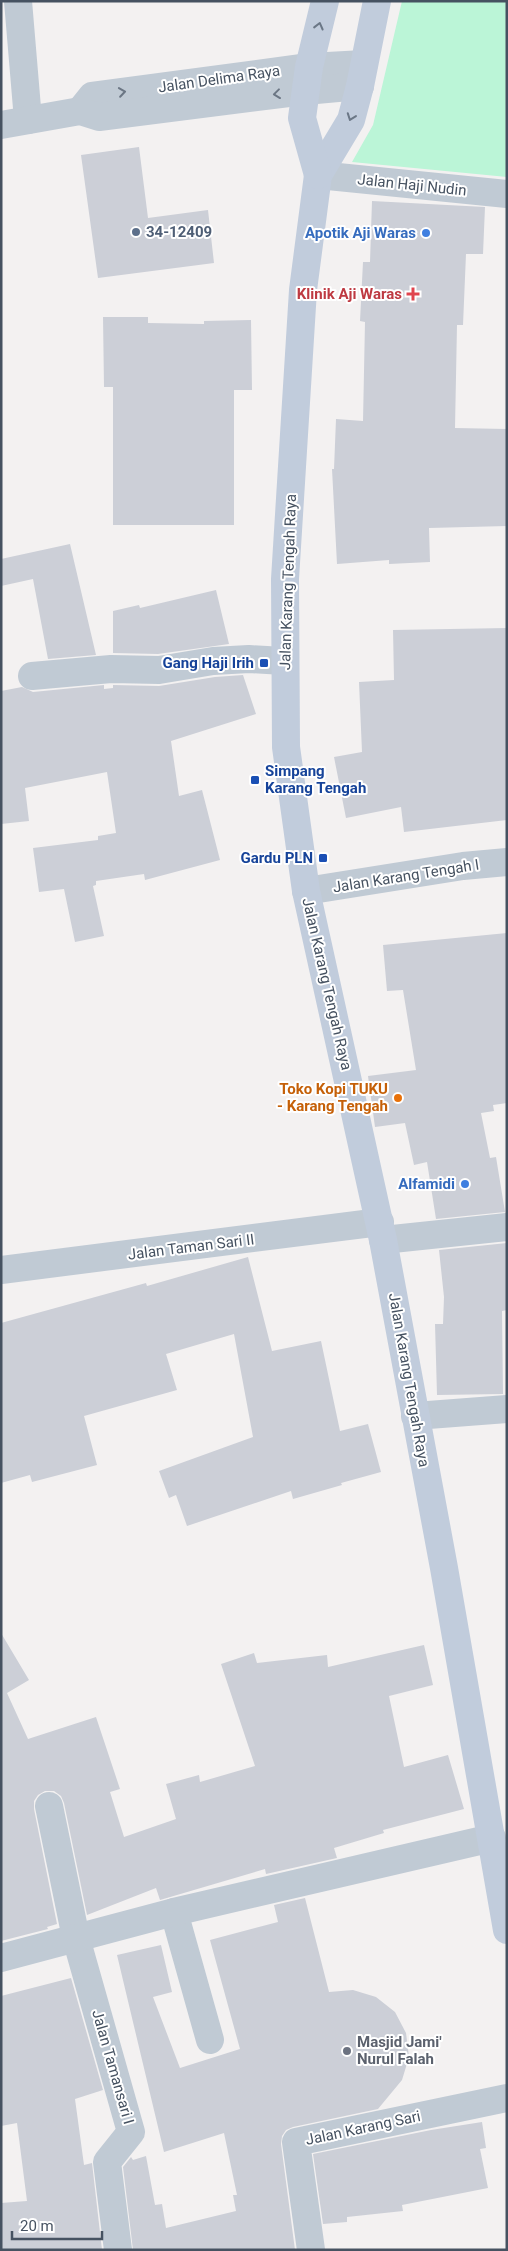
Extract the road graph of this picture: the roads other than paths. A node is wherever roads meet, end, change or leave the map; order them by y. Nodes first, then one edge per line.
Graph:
1 (18, 1) edge
2 (325, 1) edge
3 (377, 1) edge
4 (362, 75) junction
5 (307, 79) junction
6 (57, 115) junction
7 (1, 124) edge
8 (318, 176) junction
9 (507, 194) edge
10 (284, 661) junction
11 (32, 676) dead end
12 (507, 862) edge
13 (306, 891) junction
14 (507, 1227) edge
15 (382, 1231) junction
16 (1, 1270) edge
17 (507, 1409) edge
18 (415, 1416) junction
19 (49, 1806) dead end
20 (492, 1838) junction
21 (174, 1912) junction
22 (507, 1930) edge
23 (76, 1938) junction
24 (1, 1958) edge
25 (210, 2040) dead end
26 (507, 2098) edge
27 (118, 2250) edge
28 (311, 2250) edge

1 - 6 street
5 -> 2 main road, Jalan Karang Tengah Raya
3 - 4 main road, Jalan Karang Tengah Raya
4 - 5 street, Jalan Delima Raya
4 -> 8 main road, Jalan Karang Tengah Raya
5 - 6 street, Jalan Delima Raya
5 - 8 main road, Jalan Karang Tengah Raya
6 - 7 street, Jalan Delima Raya
8 - 9 street, Jalan Haji Nudin
8 - 10 main road, Jalan Karang Tengah Raya
10 - 11 street
10 - 13 main road, Jalan Karang Tengah Raya
12 - 13 street, Jalan Karang Tengah I
13 - 15 main road, Jalan Karang Tengah Raya
14 - 15 street, Jalan Taman Sari II
15 - 16 street, Jalan Taman Sari II
15 - 18 main road, Jalan Karang Tengah Raya
17 - 18 street
18 - 20 main road, Jalan Karang Tengah Raya
19 - 23 street, Jalan Tamansari I
20 - 21 street
20 - 22 main road, Jalan Karang Tengah Raya
21 - 23 street
21 - 25 street
23 - 24 street
23 - 27 street, Jalan Tamansari I
26 - 28 street, Jalan Karang Sari

